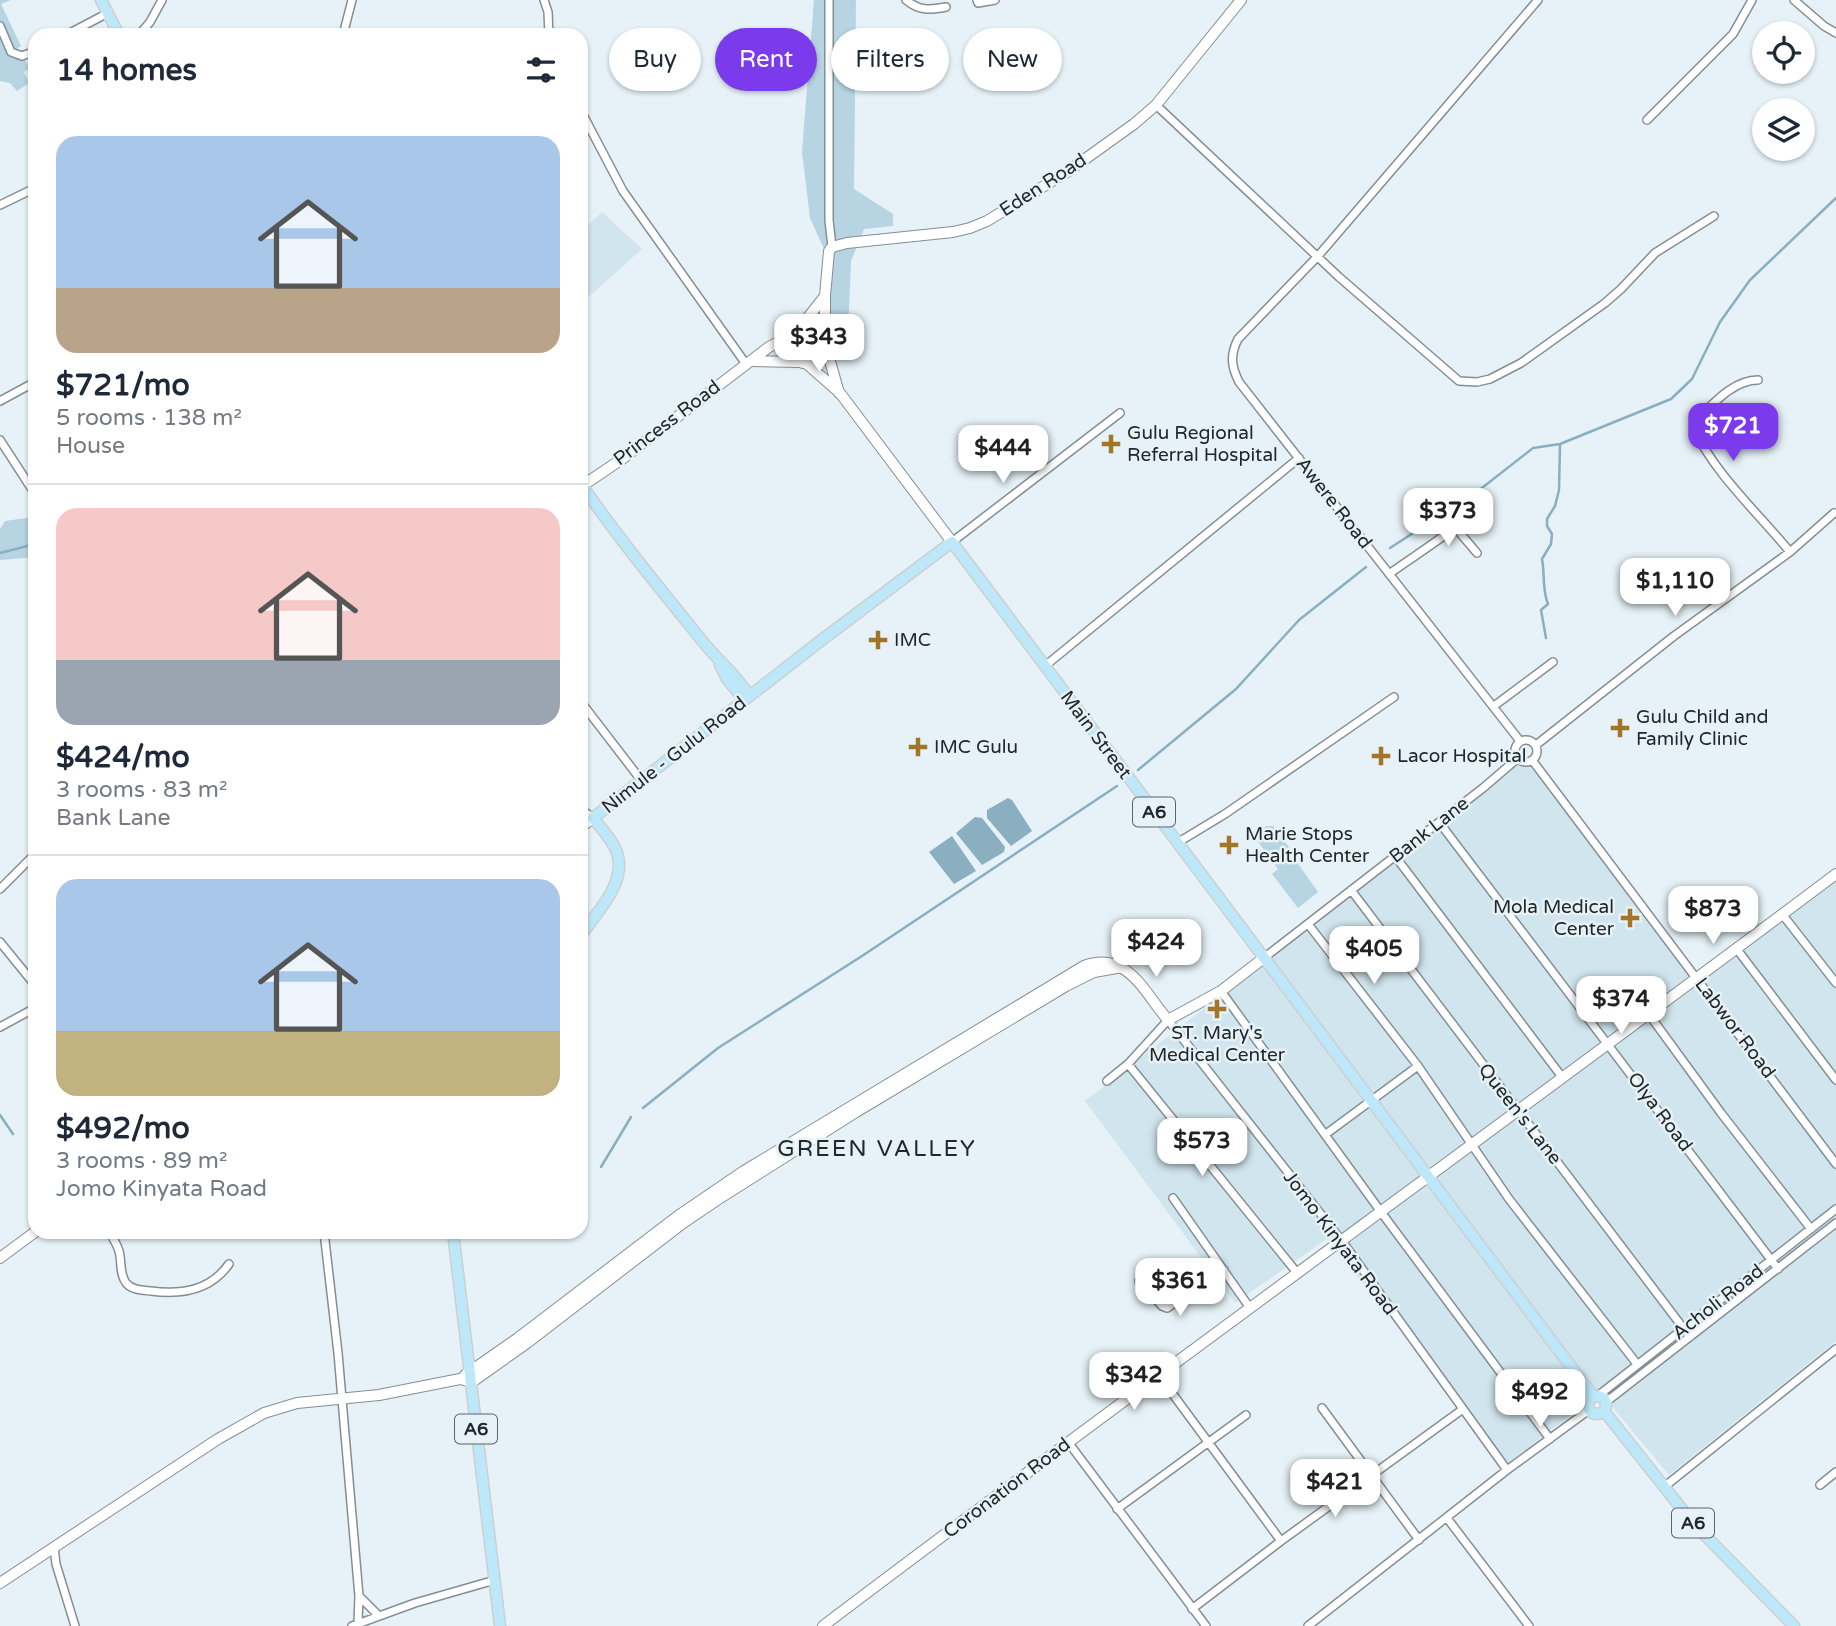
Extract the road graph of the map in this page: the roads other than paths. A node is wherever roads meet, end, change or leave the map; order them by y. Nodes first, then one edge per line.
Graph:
1 (101, 0) edge
2 (162, 0) edge
3 (352, 0) edge
4 (544, 0) edge
5 (829, 0) edge
6 (906, 0) edge
7 (977, 0) edge
8 (995, 0) edge
9 (1241, 0) edge
10 (1538, 0) edge
11 (1752, 0) edge
12 (1794, 0) edge
13 (946, 7) dead end
14 (106, 14) junction
15 (0, 26) edge
16 (79, 28) edge
17 (114, 28) edge
18 (145, 28) edge
19 (345, 28) edge
20 (549, 28) edge
21 (1836, 33) edge
22 (28, 54) edge
23 (1156, 104) junction
24 (1647, 120) dead end
25 (588, 124) edge
26 (28, 191) edge
27 (0, 205) edge
28 (1714, 216) dead end
29 (832, 247) junction
30 (1318, 256) junction
31 (825, 296) junction
32 (796, 332) junction
33 (825, 342) junction
34 (749, 362) junction
35 (803, 363) junction
36 (1758, 380) dead end
37 (28, 386) edge
38 (839, 393) junction
39 (0, 401) edge
40 (1120, 413) dead end
41 (0, 440) edge
42 (1299, 458) junction
43 (588, 481) edge
44 (28, 483) edge
45 (588, 495) edge
46 (1485, 498) dead end
47 (1834, 513) dead end
48 (1454, 526) junction
49 (952, 542) junction
50 (1790, 552) junction
51 (1477, 553) dead end
52 (1389, 573) junction
53 (1553, 662) dead end
54 (1045, 666) junction
55 (733, 679) junction
56 (764, 685) junction
57 (1394, 697) dead end
58 (746, 698) junction
59 (1493, 706) junction
60 (588, 711) edge
61 (728, 712) junction
62 (1520, 741) junction
63 (1536, 746) junction
64 (1518, 758) junction
65 (1532, 760) junction
66 (641, 780) junction
67 (588, 814) edge
68 (593, 818) junction
69 (588, 822) edge
70 (1439, 822) junction
71 (1177, 843) junction
72 (1395, 856) junction
73 (28, 861) edge
74 (1836, 874) edge
75 (0, 889) edge
76 (1351, 890) junction
77 (1782, 914) junction
78 (588, 924) edge
79 (1308, 924) junction
80 (0, 942) edge
81 (1736, 948) junction
82 (1265, 957) junction
83 (28, 976) edge
84 (1698, 977) junction
85 (1836, 983) edge
86 (1221, 991) junction
87 (28, 1011) edge
88 (1648, 1013) junction
89 (1168, 1020) junction
90 (0, 1027) edge
91 (1608, 1042) junction
92 (1128, 1064) junction
93 (1418, 1066) junction
94 (1562, 1077) junction
95 (1836, 1080) edge
96 (1107, 1081) dead end
97 (1371, 1100) junction
98 (1517, 1111) junction
99 (1326, 1135) junction
100 (1473, 1145) junction
101 (1836, 1164) edge
102 (1429, 1177) junction
103 (1173, 1198) dead end
104 (1836, 1209) edge
105 (1381, 1212) junction
106 (1836, 1223) edge
107 (1811, 1228) junction
108 (28, 1237) edge
109 (113, 1239) edge
110 (325, 1239) edge
111 (454, 1239) edge
112 (1342, 1241) junction
113 (0, 1258) edge
114 (1771, 1261) junction
115 (229, 1264) dead end
116 (1777, 1269) junction
117 (1224, 1270) junction
118 (1298, 1273) junction
119 (1139, 1281) dead end
120 (1250, 1308) junction
121 (1683, 1329) junction
122 (1690, 1337) junction
123 (1836, 1349) edge
124 (1637, 1364) junction
125 (1158, 1374) junction
126 (471, 1377) junction
127 (341, 1400) junction
128 (1601, 1401) junction
129 (1322, 1408) dead end
130 (1463, 1409) junction
131 (1590, 1410) joint
132 (1246, 1415) dead end
133 (1550, 1439) junction
134 (1068, 1442) junction
135 (1208, 1443) junction
136 (1507, 1470) junction
137 (1836, 1472) edge
138 (1370, 1476) junction
139 (1820, 1485) dead end
140 (1664, 1487) junction
141 (1116, 1509) junction
142 (1447, 1518) junction
143 (1419, 1540) junction
144 (1281, 1541) junction
145 (54, 1547) junction
146 (495, 1580) junction
147 (0, 1583) edge
148 (359, 1596) junction
149 (1192, 1609) junction
150 (380, 1616) junction
151 (355, 1625) edge
152 (75, 1626) edge
153 (500, 1626) edge
154 (823, 1626) edge
155 (1206, 1626) edge
156 (1308, 1626) edge
157 (1529, 1626) edge
158 (1794, 1626) edge

1 - 14 main road
2 - 18 street
3 - 19 street
4 - 20 street
5 - 29 street
6 - 13 street
7 - 8 street
9 - 23 street, Eden Road
10 - 30 street
11 - 24 street
12 - 21 street
14 - 16 street
14 - 17 main road
15 - 22 street
23 - 29 street, Eden Road
23 - 30 street
25 - 34 street
26 - 27 street
28 - 30 street
29 - 31 street
30 - 42 street, Awere Road
31 - 32 street
31 - 33 street
32 - 33 street
32 - 34 street, Princess Road
32 - 35 street
33 - 35 street
33 - 38 street
34 - 35 street
34 - 43 street, Princess Road
35 - 38 street
36 - 50 street
37 - 39 street
38 - 49 street, Main Street
40 - 49 street
41 - 44 street
42 - 52 street, Awere Road
42 - 54 street
45 - 55 main road
46 - 48 street
47 - 50 street
48 - 51 street
48 - 52 street
49 - 54 main road, Main Street / A6
49 - 56 main road, Nimule - Gulu Road
50 - 63 street
52 - 59 street, Awere Road
53 - 59 street
54 - 71 main road, Main Street / A6
55 - 56 main road
55 - 58 main road
55 - 61 main road
56 - 58 main road, Nimule - Gulu Road
57 - 71 street
58 - 61 main road, Nimule - Gulu Road
59 - 62 street, Awere Road
60 - 66 street
61 - 66 main road, Nimule - Gulu Road
62 - 63 street
62 - 64 street
63 - 65 street
64 - 65 street
64 - 70 street, Bank Lane
65 - 84 street, Labwor Road
66 - 68 main road, Nimule - Gulu Road
67 - 68 street
68 - 69 street
68 - 78 main road, Nimule - Gulu Road
70 - 72 street, Bank Lane
70 - 91 street, Olya Road
71 - 82 main road, Main Street / A6
72 - 76 street, Bank Lane
72 - 94 street
73 - 75 street
74 - 77 street, Coronation Road
76 - 79 street, Bank Lane
76 - 98 street, Queen's Lane
77 - 81 street, Coronation Road
77 - 85 street
79 - 82 street, Bank Lane
79 - 93 street
80 - 83 street
81 - 84 street, Coronation Road
81 - 95 street
82 - 86 street, Bank Lane
82 - 97 main road, Main Street / A6
84 - 88 street, Coronation Road
84 - 101 street, Labwor Road
86 - 89 street, Bank Lane
86 - 99 street
87 - 90 street
88 - 91 street, Coronation Road
88 - 107 street
89 - 92 street
89 - 112 street, Jomo Kinyata Road
89 - 126 street
91 - 94 street, Coronation Road
91 - 114 street, Olya Road
92 - 96 street
92 - 118 street
93 - 97 street
93 - 100 street
94 - 98 street, Coronation Road
97 - 99 street
97 - 102 main road, Main Street / A6
98 - 100 street, Coronation Road
98 - 121 street, Queen's Lane
99 - 105 street
100 - 102 street, Coronation Road
100 - 124 street
102 - 105 street, Coronation Road
102 - 128 main road, A6
103 - 117 street
104 - 107 street, Acholi Road
105 - 112 street, Coronation Road
105 - 133 street
106 - 116 street, Acholi Road
107 - 114 street, Acholi Road
108 - 113 street
109 - 115 street
110 - 127 street
111 - 126 main road, A6
112 - 118 street, Coronation Road
112 - 130 street, Jomo Kinyata Road
114 - 116 street, Olya Road
114 - 121 street, Acholi Road
116 - 122 street, Acholi Road
117 - 119 street
117 - 120 street
118 - 120 street, Coronation Road
120 - 125 street, Coronation Road
121 - 122 street, Queen's Lane
121 - 124 street, Acholi Road
122 - 128 street, Acholi Road
123 - 140 street
124 - 128 street, Acholi Road
125 - 134 street, Coronation Road
125 - 135 street
126 - 127 street
126 - 146 main road, A6
127 - 145 street
127 - 148 street
128 - 131 main road
128 - 140 main road, A6
129 - 138 street
130 - 136 street, Jomo Kinyata Road
130 - 138 street
131 - 133 street
132 - 135 street
133 - 136 street
134 - 141 street
134 - 154 street, Coronation Road
135 - 141 street
135 - 144 street
136 - 142 street
137 - 139 street
138 - 143 street
138 - 144 street
140 - 158 main road, A6
141 - 149 street
142 - 143 street
142 - 157 street
143 - 156 street
144 - 149 street
145 - 147 street
145 - 152 street
146 - 150 street
146 - 153 main road, A6
148 - 150 street
148 - 151 street
149 - 155 street
150 - 151 street

